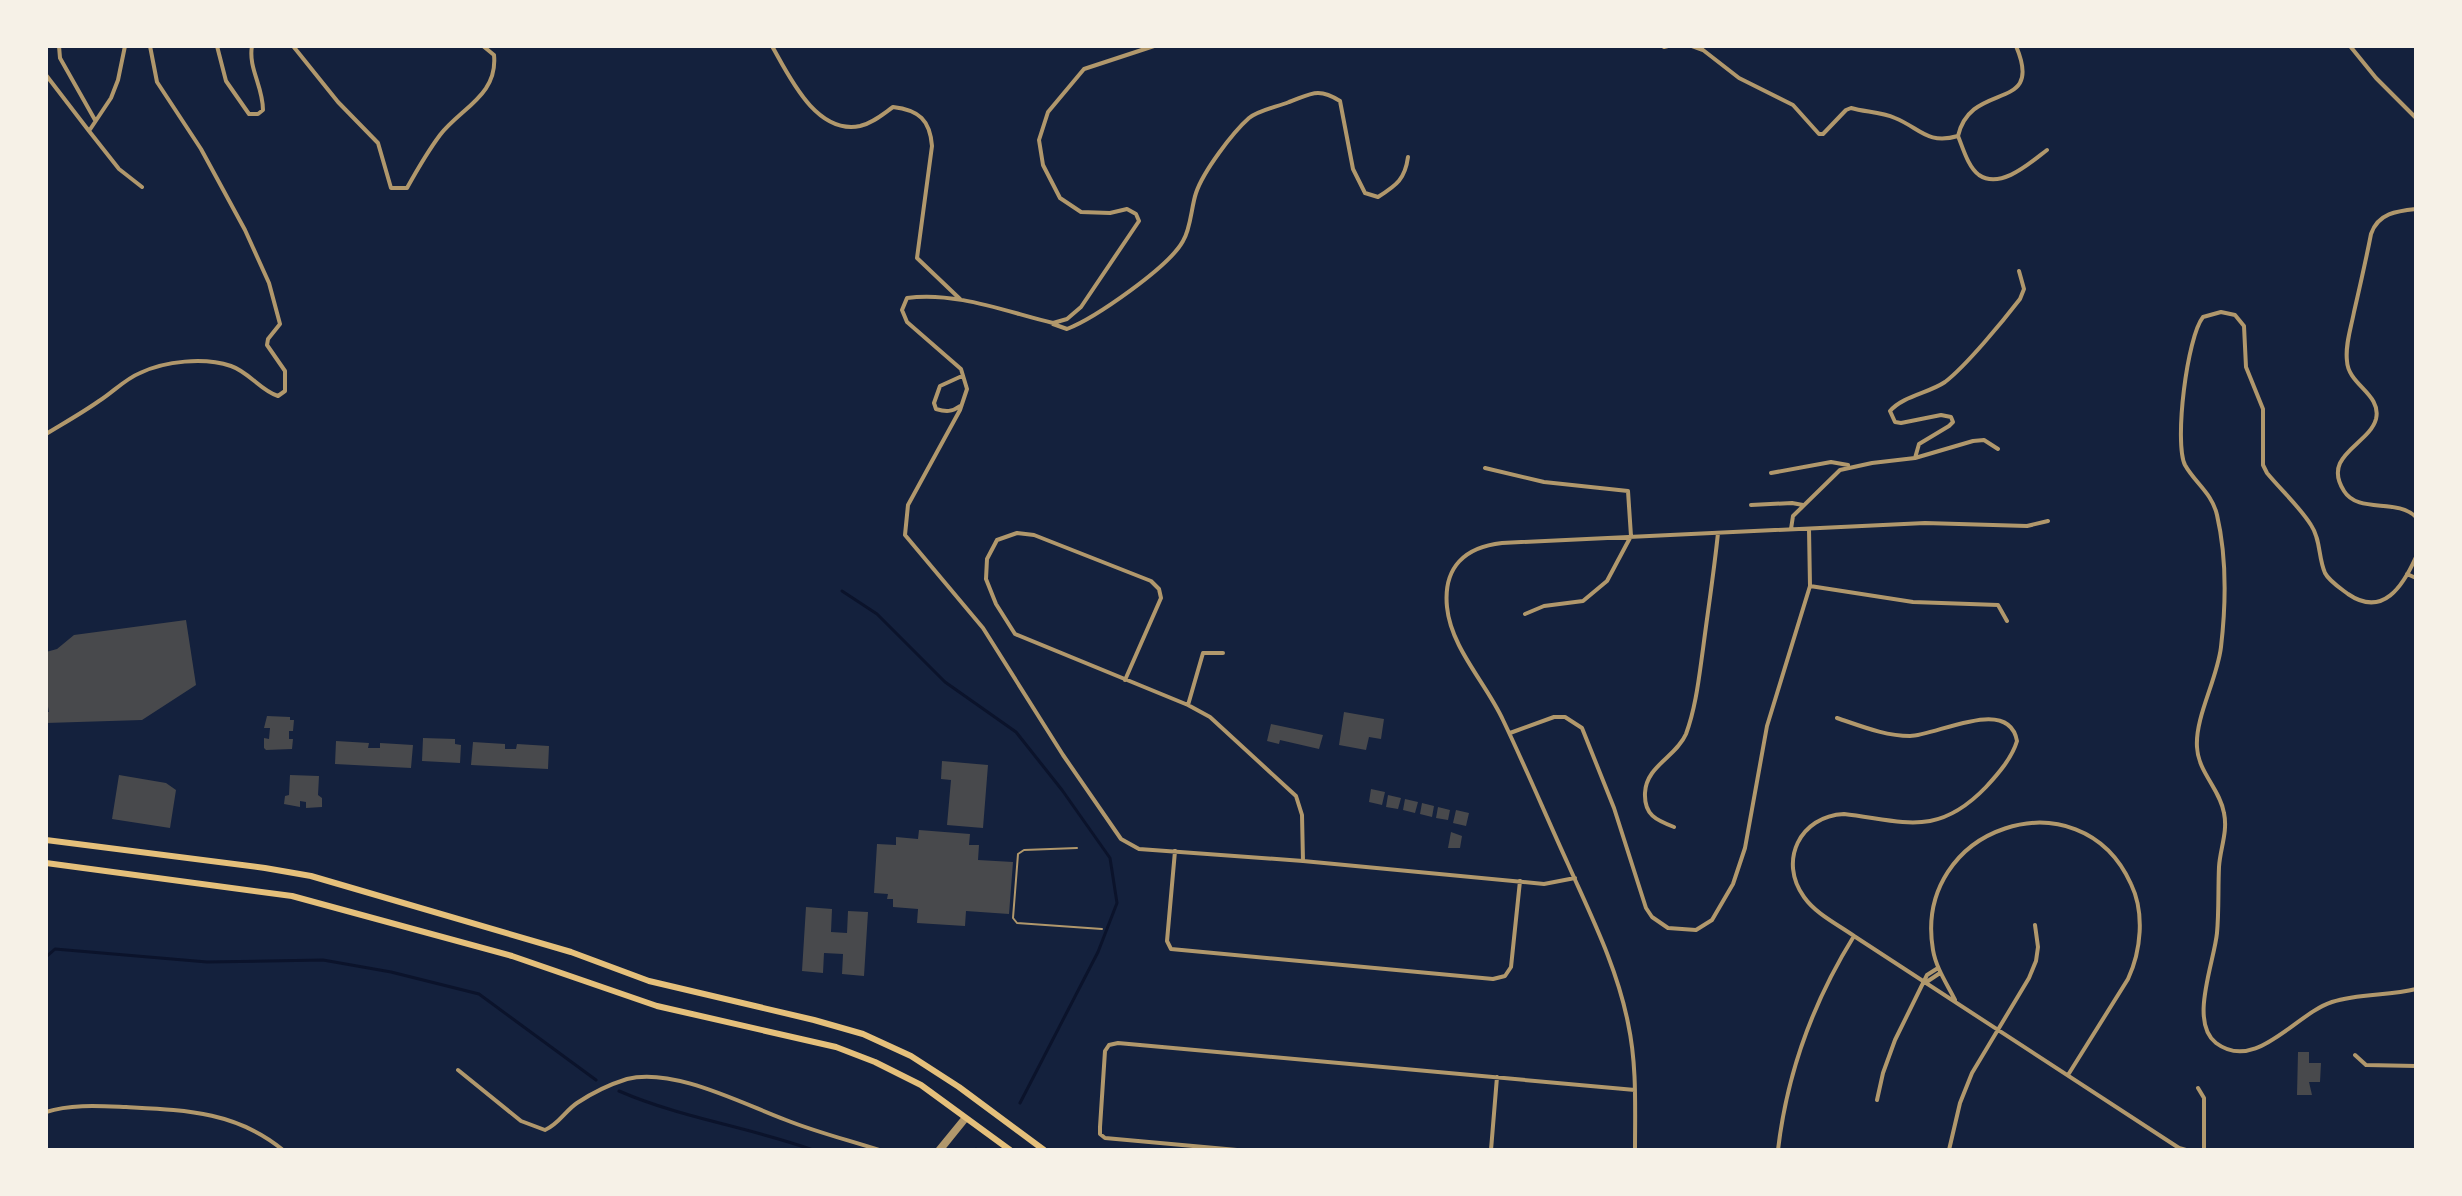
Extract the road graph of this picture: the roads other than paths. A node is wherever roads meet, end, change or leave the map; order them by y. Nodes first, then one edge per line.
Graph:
1 (59, 46) edge
2 (125, 46) edge
3 (150, 46) edge
4 (217, 46) edge
5 (252, 46) edge
6 (293, 46) edge
7 (483, 46) edge
8 (772, 46) edge
9 (1154, 46) edge
10 (1692, 46) edge
11 (2016, 46) edge
12 (2350, 46) edge
13 (46, 75) edge
14 (2416, 118) edge
15 (95, 120) junction
16 (89, 131) junction
17 (1958, 136) junction
18 (2047, 150) dead end
19 (1408, 157) dead end
20 (142, 187) dead end
21 (2416, 209) edge
22 (2019, 271) dead end
23 (961, 301) junction
24 (1053, 323) junction
25 (963, 376) junction
26 (962, 404) junction
27 (46, 434) edge
28 (1998, 449) dead end
29 (1915, 458) junction
30 (1852, 466) junction
31 (1485, 468) dead end
32 (1771, 473) dead end
33 (1751, 505) dead end
34 (1803, 505) junction
35 (2416, 517) edge
36 (2048, 521) dead end
37 (1791, 529) junction
38 (1809, 529) junction
39 (1718, 533) junction
40 (1631, 536) junction
41 (2416, 557) edge
42 (2407, 574) junction
43 (2416, 578) edge
44 (1810, 586) junction
45 (1525, 614) dead end
46 (2007, 621) dead end
47 (1223, 653) dead end
48 (1125, 680) junction
49 (1188, 705) junction
50 (1837, 718) dead end
51 (1510, 733) junction
52 (1674, 827) dead end
53 (46, 840) edge
54 (1077, 848) dead end
55 (1175, 851) junction
56 (1303, 861) junction
57 (46, 863) edge
58 (1575, 878) junction
59 (1520, 881) junction
60 (2035, 925) dead end
61 (1102, 929) dead end
62 (1854, 936) junction
63 (1939, 970) junction
64 (1925, 983) junction
65 (2416, 989) edge
66 (1955, 1001) junction
67 (1997, 1028) junction
68 (2355, 1055) dead end
69 (2416, 1066) edge
70 (458, 1070) dead end
71 (2068, 1075) junction
72 (1497, 1076) junction
73 (2198, 1088) dead end
74 (1636, 1090) junction
75 (1877, 1100) dead end
76 (46, 1112) edge
77 (966, 1118) junction
78 (283, 1150) edge
79 (879, 1150) edge
80 (940, 1150) edge
81 (1010, 1150) edge
82 (1044, 1150) edge
83 (1237, 1150) edge
84 (1491, 1150) edge
85 (1635, 1150) edge
86 (1778, 1150) edge
87 (1949, 1150) edge
88 (2186, 1150) edge
89 (2204, 1150) edge

1 - 15 street
2 - 15 street
3 - 27 street
4 - 5 street
6 - 7 street
8 - 23 street
9 - 24 street
10 - 17 street
11 - 17 street
12 - 14 street
13 - 16 street
15 - 16 street
16 - 20 street
17 - 18 street
19 - 24 street
21 - 35 street
22 - 29 street
23 - 24 street
23 - 25 street
25 - 26 street
25 - 26 street
26 - 55 street
28 - 29 street
29 - 30 street
30 - 32 street
30 - 34 street
31 - 40 street
33 - 34 street
34 - 37 street
36 - 38 street
37 - 38 street
37 - 39 street
38 - 44 street
39 - 40 street
39 - 52 street
40 - 45 street
40 - 51 street
41 - 42 street
42 - 43 street
42 - 65 street
44 - 46 street
44 - 51 street
47 - 49 street
48 - 48 street
48 - 49 street
49 - 56 street
50 - 62 street
51 - 58 street
53 - 82 main road
54 - 61 lane
55 - 56 street
55 - 59 street
56 - 59 street
57 - 77 main road
58 - 59 street
58 - 74 street
60 - 67 street
62 - 64 street
62 - 86 street
63 - 64 street
63 - 66 street
63 - 71 street
64 - 66 street
64 - 75 street
66 - 67 street
67 - 71 street
67 - 87 street
68 - 69 street
70 - 79 street
71 - 88 street
72 - 74 street
72 - 83 street
72 - 84 street
73 - 89 street
74 - 85 street
76 - 78 street
77 - 80 street
77 - 81 main road

